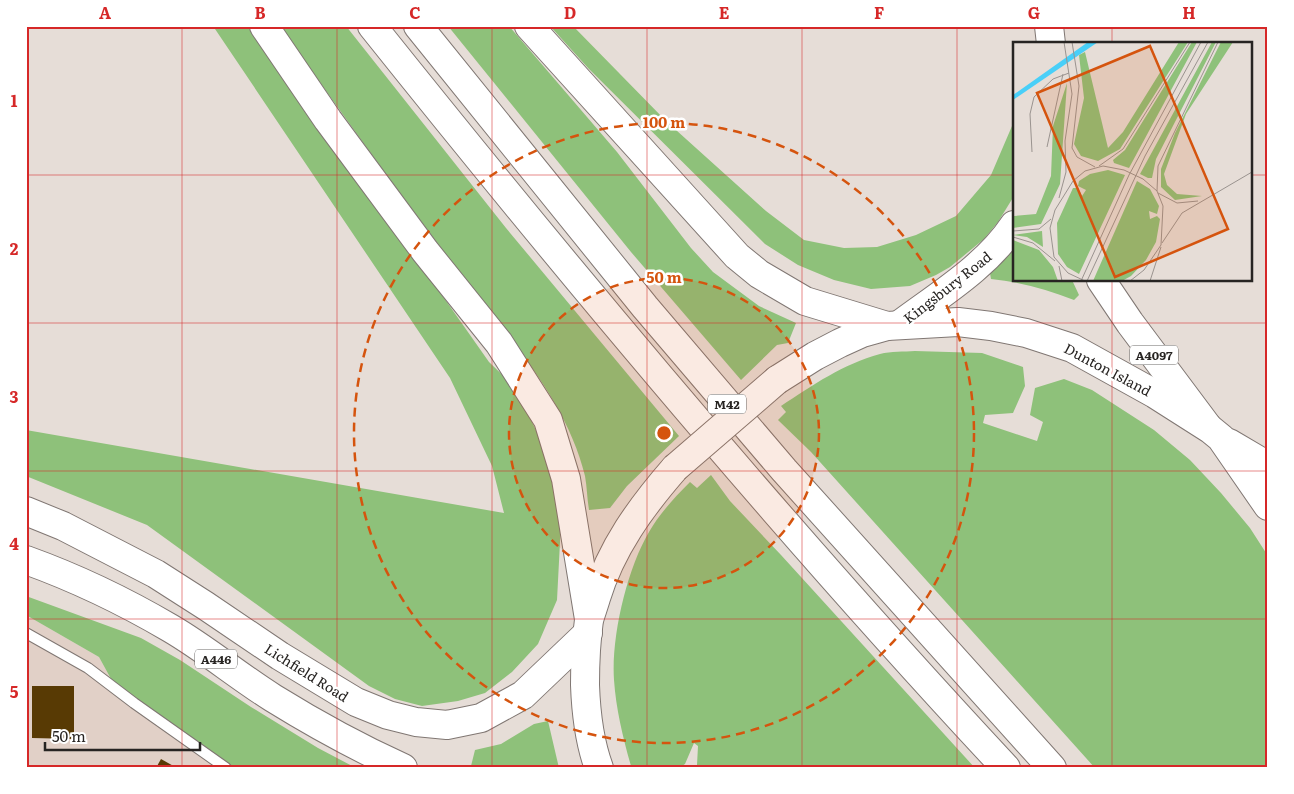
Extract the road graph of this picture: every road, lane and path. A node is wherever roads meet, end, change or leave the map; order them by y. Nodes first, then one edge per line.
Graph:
1 (264, 26) edge
2 (372, 26) edge
3 (418, 26) edge
4 (529, 26) edge
5 (1049, 26) edge
6 (1051, 42) edge
7 (1013, 227) edge
8 (1102, 281) edge
9 (893, 325) junction
10 (1215, 434) junction
11 (1268, 466) edge
12 (1268, 506) edge
13 (26, 511) edge
14 (26, 560) edge
15 (589, 626) junction
16 (26, 633) edge
17 (226, 768) edge
18 (404, 768) edge
19 (599, 768) edge
20 (1006, 768) edge
21 (1052, 768) edge

1 - 15 main road
2 - 20 main road, M42
3 - 21 main road, M42
4 - 9 main road
5 - 6 main road
7 - 9 main road, Kingsbury Road
8 - 10 main road, A4097
9 - 10 main road, Dunton Island
9 - 15 main road, Dunton Island, bridge
10 - 11 main road
10 - 12 main road, Dunton Island
13 - 15 main road, Lichfield Road / A446
14 - 18 main road, A446
15 - 19 main road, Dunton Island
16 - 17 lane

